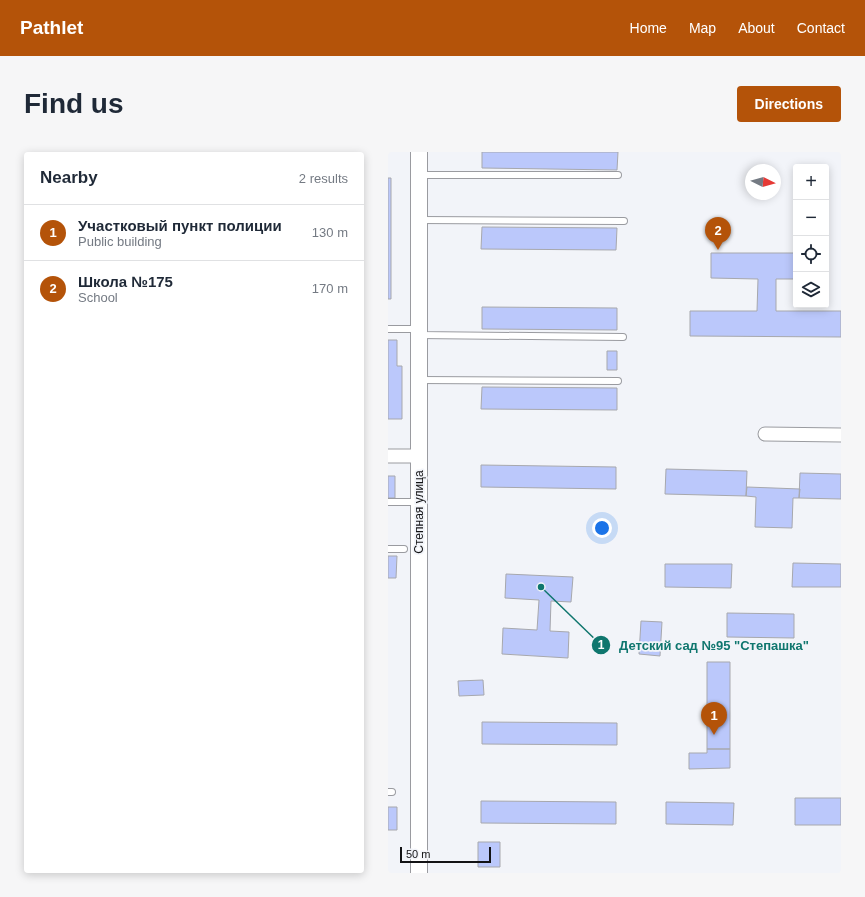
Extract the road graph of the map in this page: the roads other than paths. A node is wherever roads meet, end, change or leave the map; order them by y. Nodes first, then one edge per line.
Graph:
1 (419, 152) edge
2 (419, 175) junction
3 (618, 175) dead end
4 (419, 220) junction
5 (624, 221) dead end
6 (388, 329) edge
7 (419, 332) junction
8 (623, 336) dead end
9 (419, 380) junction
10 (618, 381) dead end
11 (765, 434) dead end
12 (841, 435) edge
13 (388, 456) edge
14 (419, 456) junction
15 (388, 502) edge
16 (419, 502) junction
17 (388, 549) edge
18 (404, 549) dead end
19 (419, 873) edge

1 - 2 street, Степная улица
2 - 3 lane
2 - 4 street, Степная улица
4 - 5 lane
4 - 7 street, Степная улица
6 - 7 lane
7 - 8 lane
7 - 9 street, Степная улица
9 - 10 lane
9 - 14 street, Степная улица
11 - 12 street
13 - 14 street
14 - 16 street, Степная улица
15 - 16 lane
16 - 19 street, Степная улица
17 - 18 lane

